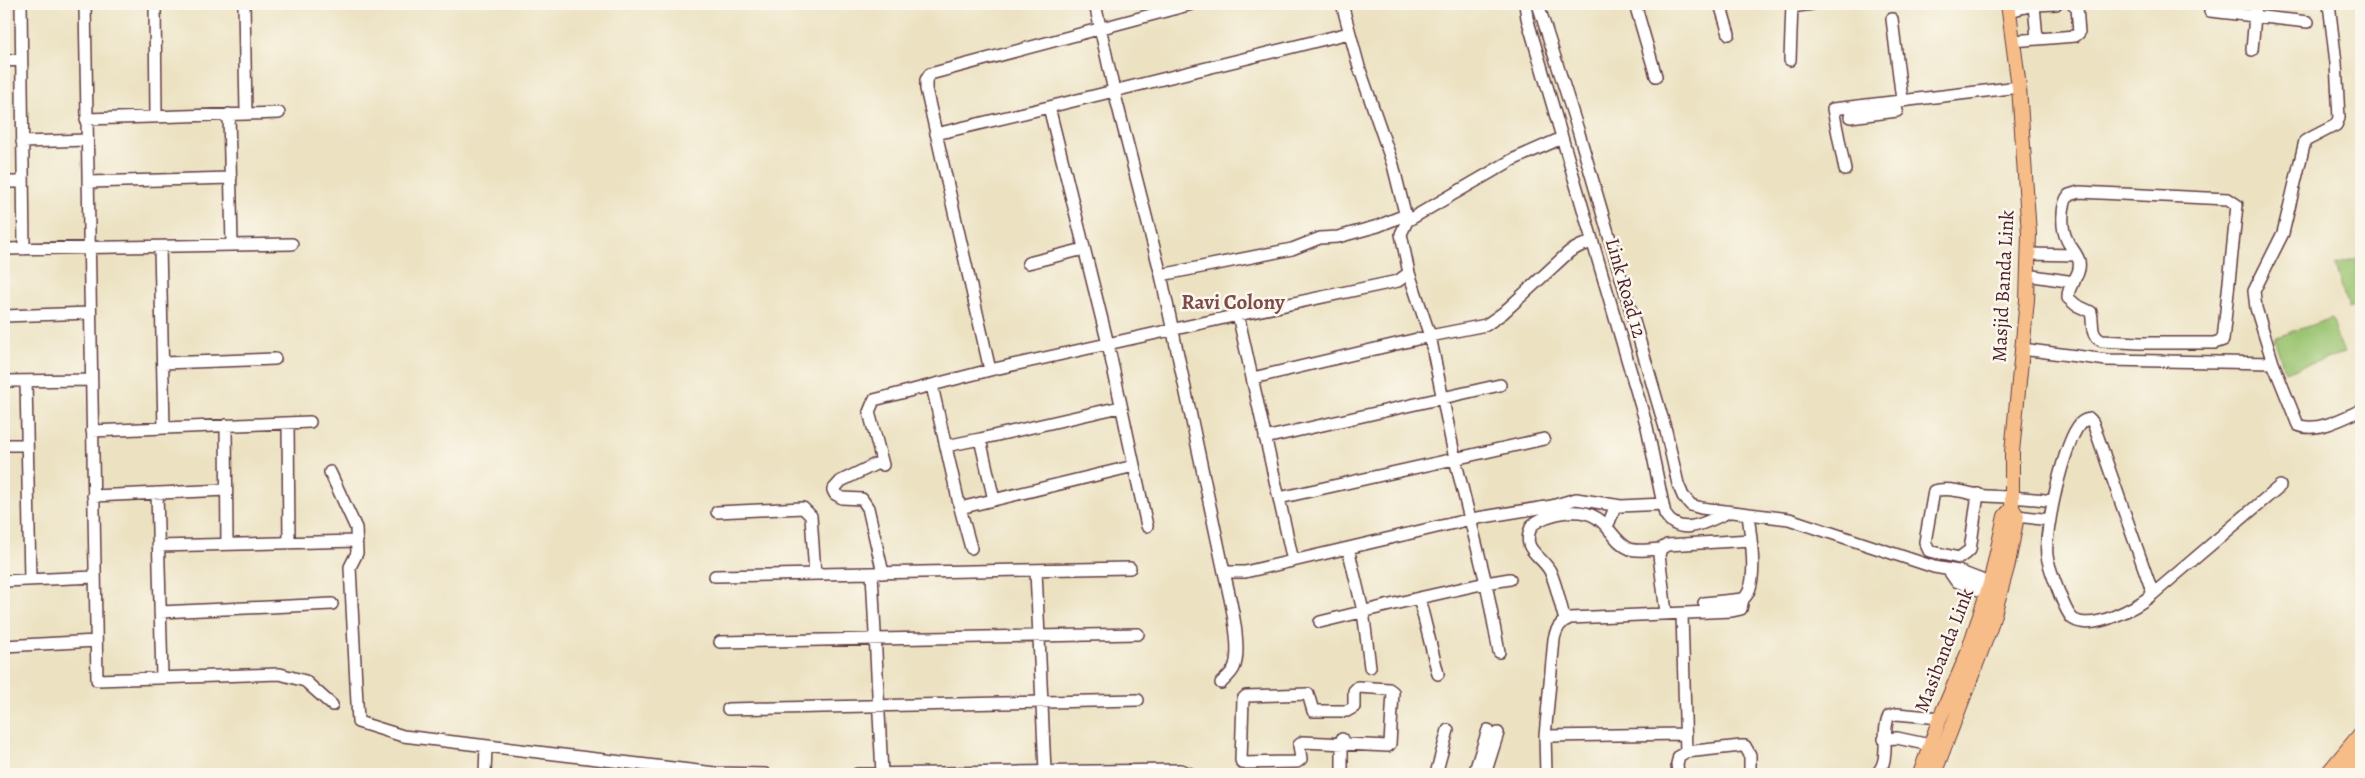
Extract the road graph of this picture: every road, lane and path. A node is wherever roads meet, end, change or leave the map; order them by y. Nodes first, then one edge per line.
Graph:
1 (21, 4) edge
2 (85, 4) edge
3 (155, 4) edge
4 (244, 4) edge
5 (1095, 4) edge
6 (1192, 4) edge
7 (1342, 4) edge
8 (1525, 4) edge
9 (1538, 4) edge
10 (1635, 4) edge
11 (1720, 4) edge
12 (1812, 4) edge
13 (2056, 4) edge
14 (2073, 4) edge
15 (2256, 4) edge
16 (2329, 4) edge
17 (1791, 5) edge
18 (2034, 5) edge
19 (2008, 7) edge
20 (2210, 11) dead end
21 (2255, 17) junction
22 (1892, 19) dead end
23 (2308, 22) dead end
24 (1100, 28) junction
25 (1349, 33) junction
26 (1729, 34) dead end
27 (2037, 39) junction
28 (2013, 41) junction
29 (2252, 50) dead end
30 (21, 60) junction
31 (1790, 60) dead end
32 (4, 61) edge
33 (1656, 76) dead end
34 (2019, 87) junction
35 (1114, 91) junction
36 (1900, 106) junction
37 (1049, 107) junction
38 (279, 113) dead end
39 (229, 114) junction
40 (246, 114) junction
41 (156, 116) junction
42 (86, 119) junction
43 (936, 134) junction
44 (1562, 138) junction
45 (87, 140) junction
46 (22, 142) junction
47 (1845, 170) dead end
48 (230, 178) junction
49 (4, 182) edge
50 (23, 182) junction
51 (88, 182) junction
52 (1406, 218) junction
53 (1593, 242) junction
54 (292, 244) dead end
55 (232, 245) junction
56 (89, 247) junction
57 (160, 247) junction
58 (4, 249) edge
59 (24, 249) junction
60 (1084, 249) junction
61 (2028, 254) junction
62 (2076, 255) junction
63 (1028, 263) dead end
64 (1409, 273) junction
65 (1161, 275) junction
66 (2027, 275) junction
67 (2074, 282) junction
68 (90, 313) junction
69 (1238, 315) junction
70 (4, 316) edge
71 (1172, 329) junction
72 (1430, 336) junction
73 (1108, 344) junction
74 (2022, 349) junction
75 (275, 359) dead end
76 (163, 363) junction
77 (2273, 363) junction
78 (990, 370) junction
79 (1253, 378) junction
80 (91, 380) junction
81 (4, 381) edge
82 (26, 381) junction
83 (1500, 384) dead end
84 (932, 386) junction
85 (1442, 396) junction
86 (1120, 406) junction
87 (2361, 410) edge
88 (310, 422) dead end
89 (288, 423) junction
90 (226, 425) junction
91 (164, 428) junction
92 (92, 431) junction
93 (1265, 438) junction
94 (980, 439) junction
95 (1544, 439) dead end
96 (4, 445) edge
97 (27, 445) junction
98 (946, 446) junction
99 (1455, 459) junction
100 (1134, 466) junction
101 (330, 472) dead end
102 (2280, 486) dead end
103 (226, 490) junction
104 (157, 493) junction
105 (1978, 494) junction
106 (93, 496) junction
107 (1279, 498) junction
108 (994, 500) junction
109 (2053, 501) junction
110 (1600, 502) junction
111 (1663, 504) junction
112 (1616, 505) junction
113 (2014, 506) junction
114 (960, 508) junction
115 (717, 512) dead end
116 (1729, 512) junction
117 (1748, 514) junction
118 (1592, 516) junction
119 (1471, 519) junction
120 (2050, 520) junction
121 (1147, 526) dead end
122 (1607, 527) junction
123 (2001, 538) joint
124 (1751, 540) junction
125 (356, 541) junction
126 (289, 542) junction
127 (227, 544) junction
128 (158, 546) junction
129 (971, 548) dead end
130 (1348, 548) junction
131 (1661, 549) junction
132 (1293, 561) junction
133 (1130, 568) dead end
134 (1036, 571) junction
135 (1224, 572) junction
136 (878, 573) junction
137 (815, 574) junction
138 (715, 576) dead end
139 (95, 577) junction
140 (1510, 578) dead end
141 (30, 580) junction
142 (4, 581) edge
143 (1486, 584) junction
144 (1993, 588) junction
145 (2153, 594) junction
146 (1419, 598) junction
147 (1743, 599) junction
148 (1704, 603) dead end
149 (332, 604) dead end
150 (1363, 611) junction
151 (160, 612) junction
152 (1666, 613) junction
153 (1682, 614) junction
154 (1565, 620) junction
155 (1320, 622) dead end
156 (1138, 634) dead end
157 (1039, 638) junction
158 (875, 640) junction
159 (96, 641) junction
160 (720, 642) dead end
161 (4, 646) edge
162 (1499, 652) dead end
163 (1370, 667) dead end
164 (1438, 674) dead end
165 (162, 677) junction
166 (1222, 683) dead end
167 (1138, 700) dead end
168 (1042, 701) junction
169 (332, 705) dead end
170 (879, 705) junction
171 (728, 708) dead end
172 (1940, 718) junction
173 (1448, 730) dead end
174 (2361, 733) edge
175 (1686, 734) junction
176 (1545, 736) junction
177 (1884, 739) junction
178 (1342, 742) junction
179 (1930, 745) junction
180 (486, 746) junction
181 (1686, 752) junction
182 (2361, 753) edge
183 (1268, 769) edge
184 (1045, 771) junction
185 (1081, 772) edge
186 (1146, 772) edge
187 (485, 774) edge
188 (765, 774) edge
189 (857, 774) edge
190 (882, 774) edge
191 (947, 774) edge
192 (1192, 774) edge
193 (1342, 774) edge
194 (1436, 774) edge
195 (1474, 774) edge
196 (1484, 774) edge
197 (1546, 774) edge
198 (1678, 774) edge
199 (1750, 774) edge
200 (1876, 774) edge
201 (1920, 774) edge
202 (1934, 774) edge
203 (2327, 774) edge
204 (2344, 774) edge

1 - 30 street
2 - 42 street
3 - 41 street
4 - 40 street
5 - 24 street
6 - 24 street
7 - 25 street
8 - 44 street, Link Road 12
9 - 116 street, Link Road 12
10 - 33 street
11 - 26 street
12 - 17 street
13 - 18 street
14 - 27 street
15 - 21 street
16 - 77 street
17 - 31 street
18 - 19 street
18 - 27 street
19 - 28 main road, Masjid Banda Link
20 - 21 street
21 - 23 street
21 - 29 street
22 - 36 street
24 - 35 street
24 - 43 street
25 - 35 street
25 - 52 street
27 - 28 street
28 - 34 main road, Masjid Banda Link
30 - 32 street
30 - 46 street
34 - 36 street
34 - 61 main road, Masjid Banda Link
35 - 37 street
35 - 65 street
36 - 47 street
37 - 43 street
37 - 60 street
38 - 40 street
39 - 40 street
39 - 41 street
39 - 48 street
41 - 42 street
42 - 45 street
43 - 78 street
44 - 52 street
44 - 53 street, Link Road 12
45 - 46 street
45 - 51 street
46 - 50 street
48 - 51 street
48 - 55 street
49 - 50 street
50 - 59 street
51 - 56 street
52 - 64 street
52 - 65 street
53 - 72 street
53 - 111 street, Link Road 12
54 - 55 street
55 - 57 street
56 - 57 street
56 - 59 street
56 - 68 street
57 - 76 street
58 - 59 street
60 - 63 street
60 - 73 street
61 - 62 street
61 - 66 main road, Masjid Banda Link
62 - 67 street
62 - 67 street
64 - 69 street
64 - 72 street
65 - 71 street
66 - 67 street
66 - 74 main road, Masjid Banda Link
68 - 70 street
68 - 80 street
69 - 71 street
69 - 79 street
71 - 73 street
71 - 135 street
72 - 79 street
72 - 85 street
73 - 78 street
73 - 86 street
74 - 77 street
74 - 113 main road, Masjid Banda Link
75 - 76 street
76 - 91 street
77 - 87 street
78 - 84 street
79 - 93 street
80 - 82 street
80 - 92 street
81 - 82 street
82 - 97 street
83 - 85 street
84 - 98 street
84 - 136 street
85 - 93 street
85 - 99 street
86 - 94 street
86 - 100 street
88 - 89 street
89 - 90 street
89 - 126 street
90 - 91 street
90 - 103 street
91 - 92 street
92 - 106 street
93 - 107 street
94 - 98 street
94 - 108 street
95 - 99 street
96 - 97 street
97 - 141 street
98 - 114 street
99 - 107 street
99 - 119 street
100 - 108 street
100 - 121 street
101 - 125 street
102 - 145 street
103 - 104 street
103 - 127 street
104 - 106 street
104 - 128 street
105 - 105 street
105 - 113 street
106 - 139 street
107 - 132 street
108 - 114 street
109 - 113 street
109 - 120 street
109 - 145 street
110 - 112 street
110 - 118 street
110 - 119 street
111 - 112 street
111 - 116 street, Link Road 12
112 - 122 street
113 - 120 street
113 - 123 main road, Masjid Banda Link
113 - 144 main road
114 - 129 street
115 - 137 street
116 - 117 street, Link Road 12
117 - 124 street
117 - 144 street, Link Road 12
118 - 122 street
118 - 154 street
119 - 130 street
119 - 143 street
120 - 145 street
122 - 131 street
123 - 144 main road, Masibanda Link
124 - 131 street
124 - 147 street
125 - 126 street
125 - 180 street
126 - 127 street
127 - 128 street
128 - 151 street
130 - 132 street
130 - 150 street
131 - 152 street
132 - 135 street
133 - 134 street
134 - 136 street
134 - 157 street
135 - 166 street
136 - 137 street
136 - 158 street
137 - 138 street
139 - 141 street
139 - 159 street
140 - 143 street
141 - 142 street
143 - 146 street
143 - 162 street
144 - 172 main road, Masibanda Link
144 - 202 main road
146 - 150 street
146 - 164 street
147 - 148 street
147 - 153 street
149 - 151 street
150 - 155 street
150 - 163 street
151 - 165 street
152 - 153 street
152 - 154 street
153 - 175 street
154 - 176 street
156 - 157 street
157 - 158 street
157 - 168 street
158 - 160 street
158 - 170 street
159 - 161 street
159 - 165 street
165 - 169 street
167 - 168 street
168 - 170 street
168 - 184 street
170 - 171 street
170 - 190 street
172 - 177 street
172 - 179 main road, Masibanda Link
173 - 194 street
174 - 203 main road
175 - 176 street
175 - 181 street
176 - 197 street
177 - 179 street
177 - 200 street
178 - 183 street
178 - 183 street
178 - 193 street
179 - 201 main road, Masibanda Link
180 - 187 street
180 - 188 street
181 - 198 street
181 - 199 street
182 - 204 main road
184 - 185 street
184 - 191 street
185 - 186 street
186 - 192 street
189 - 190 street
190 - 191 street
195 - 196 street

